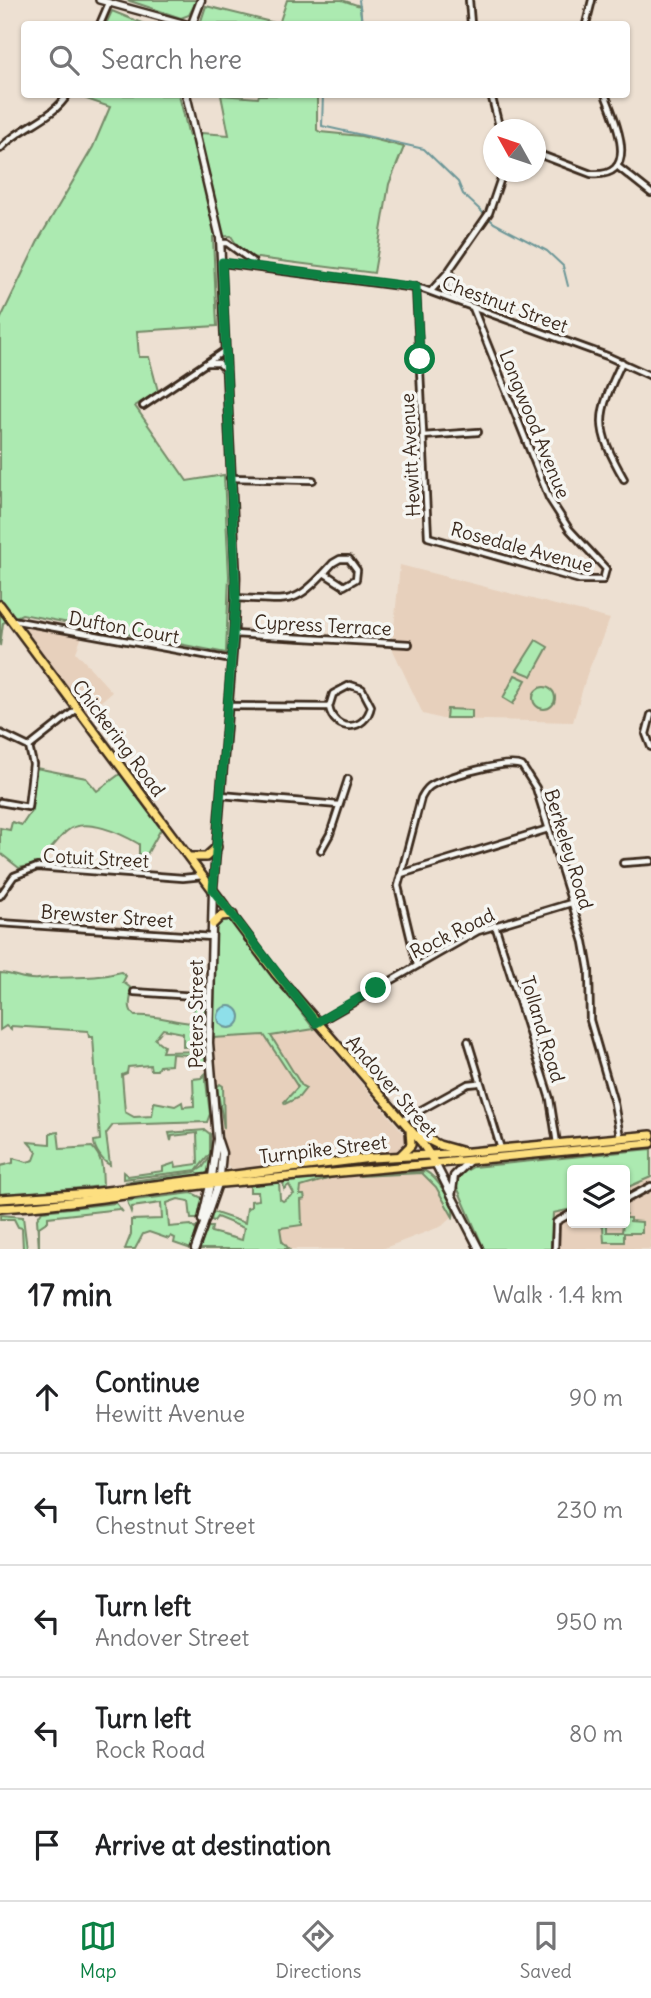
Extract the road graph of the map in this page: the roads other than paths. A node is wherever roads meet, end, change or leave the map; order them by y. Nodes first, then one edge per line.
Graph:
1 (99, 0) edge
2 (201, 0) edge
3 (469, 0) edge
4 (592, 0) edge
5 (108, 3) junction
6 (101, 21) edge
7 (177, 21) edge
8 (190, 21) edge
9 (471, 21) edge
10 (587, 21) edge
11 (65, 98) edge
12 (187, 98) edge
13 (492, 98) edge
14 (606, 98) edge
15 (497, 119) edge
16 (0, 149) edge
17 (546, 157) edge
18 (617, 166) junction
19 (500, 182) edge
20 (651, 193) edge
21 (220, 243) junction
22 (222, 262) junction
23 (260, 266) junction
24 (450, 270) junction
25 (416, 287) junction
26 (431, 291) junction
27 (456, 300) junction
28 (473, 308) junction
29 (224, 352) junction
30 (622, 362) junction
31 (203, 364) junction
32 (225, 369) junction
33 (651, 376) edge
34 (143, 406) dead end
35 (478, 432) dead end
36 (423, 436) junction
37 (230, 478) junction
38 (624, 479) dead end
39 (313, 480) dead end
40 (428, 537) joint
41 (324, 573) junction
42 (606, 576) joint
43 (236, 598) junction
44 (0, 605) edge
45 (12, 620) junction
46 (234, 634) junction
47 (409, 644) dead end
48 (232, 660) junction
49 (229, 706) junction
50 (329, 706) junction
51 (78, 709) junction
52 (651, 715) edge
53 (0, 733) edge
54 (29, 747) junction
55 (651, 747) edge
56 (348, 779) dead end
57 (221, 795) junction
58 (0, 802) edge
59 (340, 805) junction
60 (548, 829) junction
61 (217, 847) junction
62 (321, 850) dead end
63 (189, 857) junction
64 (651, 861) edge
65 (623, 863) dead end
66 (400, 874) junction
67 (203, 876) junction
68 (213, 890) junction
69 (0, 896) edge
70 (571, 903) junction
71 (233, 915) junction
72 (0, 923) edge
73 (213, 924) junction
74 (495, 925) junction
75 (212, 937) junction
76 (417, 965) junction
77 (134, 992) dead end
78 (210, 997) junction
79 (316, 1023) junction
80 (468, 1041) dead end
81 (479, 1083) junction
82 (402, 1121) junction
83 (410, 1129) junction
84 (651, 1135) edge
85 (620, 1137) junction
86 (557, 1143) junction
87 (651, 1143) edge
88 (501, 1149) junction
89 (467, 1152) junction
90 (430, 1155) junction
91 (400, 1156) junction
92 (469, 1161) junction
93 (435, 1163) junction
94 (215, 1181) junction
95 (651, 1186) edge
96 (452, 1194) junction
97 (630, 1197) edge
98 (0, 1199) edge
99 (0, 1208) edge
100 (567, 1215) edge
101 (195, 1249) edge
102 (479, 1249) edge
103 (555, 1249) edge

1 - 5 street
2 - 8 main road
3 - 9 street
4 - 10 street
5 - 6 street
5 - 7 street
11 - 16 street
12 - 21 main road
13 - 15 street
14 - 18 street
17 - 18 street
18 - 20 street
19 - 24 street
21 - 22 main road
21 - 23 street, Chestnut Street
22 - 23 street, Chestnut Street
22 - 29 main road
23 - 25 street, Chestnut Street
24 - 26 street
24 - 27 street
25 - 26 street, Chestnut Street
25 - 36 street, Hewitt Avenue
26 - 27 street, Chestnut Street
27 - 28 street, Chestnut Street
28 - 30 street, Chestnut Street
28 - 42 street, Longwood Avenue
29 - 31 street
29 - 32 main road
30 - 33 street, Chestnut Street
30 - 38 street
31 - 32 street
31 - 34 street
32 - 37 main road
35 - 36 street
36 - 40 street, Hewitt Avenue
37 - 39 street
37 - 43 main road
40 - 42 street, Rosedale Avenue
41 - 41 street
41 - 43 street
43 - 46 main road
44 - 45 main road, Chickering Road
45 - 48 street, Dufton Court
45 - 51 main road, Chickering Road
46 - 47 street, Cypress Terrace
46 - 48 main road
48 - 49 main road
49 - 50 street
49 - 57 main road
50 - 50 street
51 - 54 street
51 - 63 main road, Chickering Road
52 - 55 street
53 - 54 street
54 - 58 street
56 - 59 street
57 - 59 street
57 - 61 main road
59 - 62 street
60 - 66 street
60 - 66 street, Berkeley Road
60 - 70 street, Berkeley Road
61 - 63 main road
61 - 68 main road
63 - 67 main road, Chickering Road
64 - 65 street
66 - 76 street, Berkeley Road
67 - 68 main road, Chickering Road
67 - 69 street, Cotuit Street
68 - 71 main road, Andover Street
68 - 73 main road, Peters Street
70 - 74 street, Rock Road
70 - 85 street, Berkeley Road
71 - 73 main road
71 - 79 main road, Andover Street
72 - 75 street, Brewster Street
73 - 75 main road, Peters Street
74 - 76 street, Rock Road
74 - 86 street, Tolland Road
75 - 78 main road, Peters Street
76 - 79 street, Rock Road
77 - 78 street
78 - 94 main road, Peters Street
79 - 82 main road, Andover Street
80 - 81 street
81 - 82 street
81 - 88 street
82 - 83 main road, Andover Street
83 - 89 main road
83 - 90 main road, Andover Street
83 - 91 main road
84 - 85 main road, Turnpike Street
85 - 86 main road, Turnpike Street
86 - 88 main road, Turnpike Street
87 - 92 main road, Turnpike Street
88 - 89 main road, Turnpike Street
89 - 90 main road, Turnpike Street
90 - 91 main road, Turnpike Street
90 - 93 main road, Andover Street
91 - 94 main road, Turnpike Street
92 - 93 main road, Turnpike Street
92 - 96 main road
93 - 94 main road, Turnpike Street
93 - 96 main road, Andover Street
94 - 98 main road, Turnpike Street
94 - 99 main road, Turnpike Street
94 - 101 main road, Peters Street
95 - 97 street
96 - 102 main road, Andover Street
100 - 103 street

